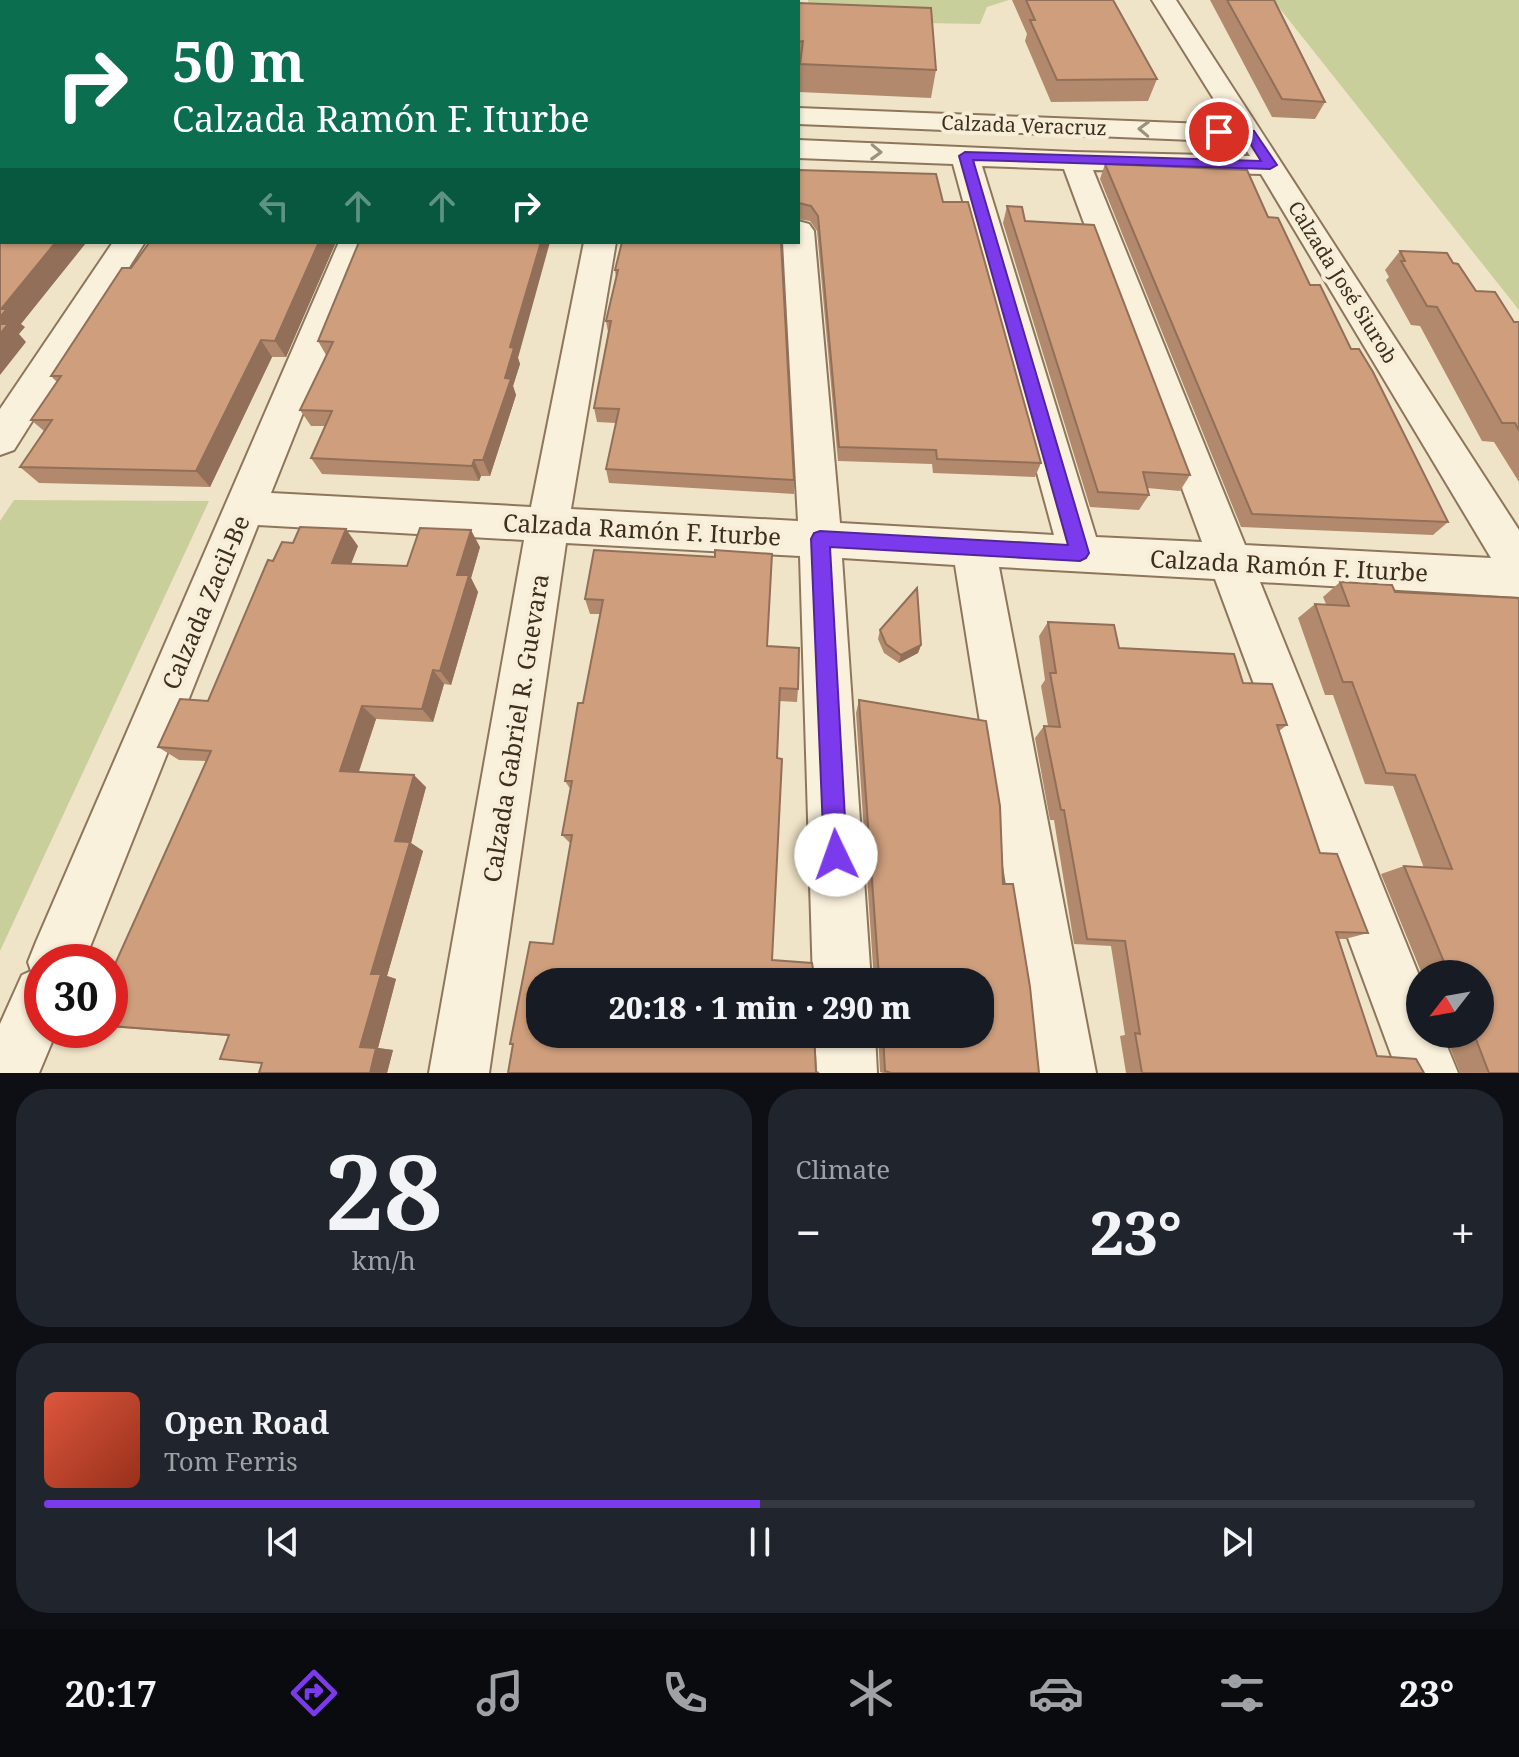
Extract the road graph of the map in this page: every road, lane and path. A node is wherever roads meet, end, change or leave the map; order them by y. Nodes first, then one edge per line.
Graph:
1 (1164, 0) edge
2 (800, 116) edge
3 (1250, 134) junction
4 (800, 149) edge
5 (965, 156) junction
6 (1075, 161) junction
7 (1270, 165) junction
8 (128, 244) edge
9 (354, 244) edge
10 (600, 244) edge
11 (799, 244) edge
12 (0, 440) edge
13 (245, 508) junction
14 (548, 525) junction
15 (820, 539) junction
16 (974, 548) junction
17 (1080, 553) junction
18 (1228, 561) junction
19 (1519, 567) edge
20 (1519, 578) edge
21 (63, 944) edge
22 (841, 968) edge
23 (24, 1038) edge
24 (846, 1048) edge
25 (9, 1073) edge
26 (459, 1073) edge
27 (847, 1073) edge
28 (1066, 1073) edge
29 (1428, 1073) edge

1 - 3 street, Calzada José Siurob
3 -> 2 street, Calzada Veracruz
3 - 7 street, Calzada José Siurob
4 -> 5 street, Calzada Veracruz
5 - 6 street, Calzada Veracruz
5 - 17 street
6 - 7 street, Calzada Veracruz
6 - 18 street
7 - 19 street, Calzada José Siurob
8 - 12 street
9 - 13 street, Calzada Zacil-Be
10 - 14 street, Calzada Gabriel R. Guevara
11 - 15 street
13 - 14 street, Calzada Ramón F. Iturbe
13 - 21 street, Calzada Zacil-Be
14 - 15 street, Calzada Ramón F. Iturbe
14 - 26 street, Calzada Gabriel R. Guevara
15 - 16 street, Calzada Ramón F. Iturbe
15 - 22 street
16 - 17 street, Calzada Ramón F. Iturbe
16 - 28 street
17 - 18 street, Calzada Ramón F. Iturbe
18 - 20 street, Calzada Ramón F. Iturbe
18 - 29 street
23 - 25 street
24 - 27 street

